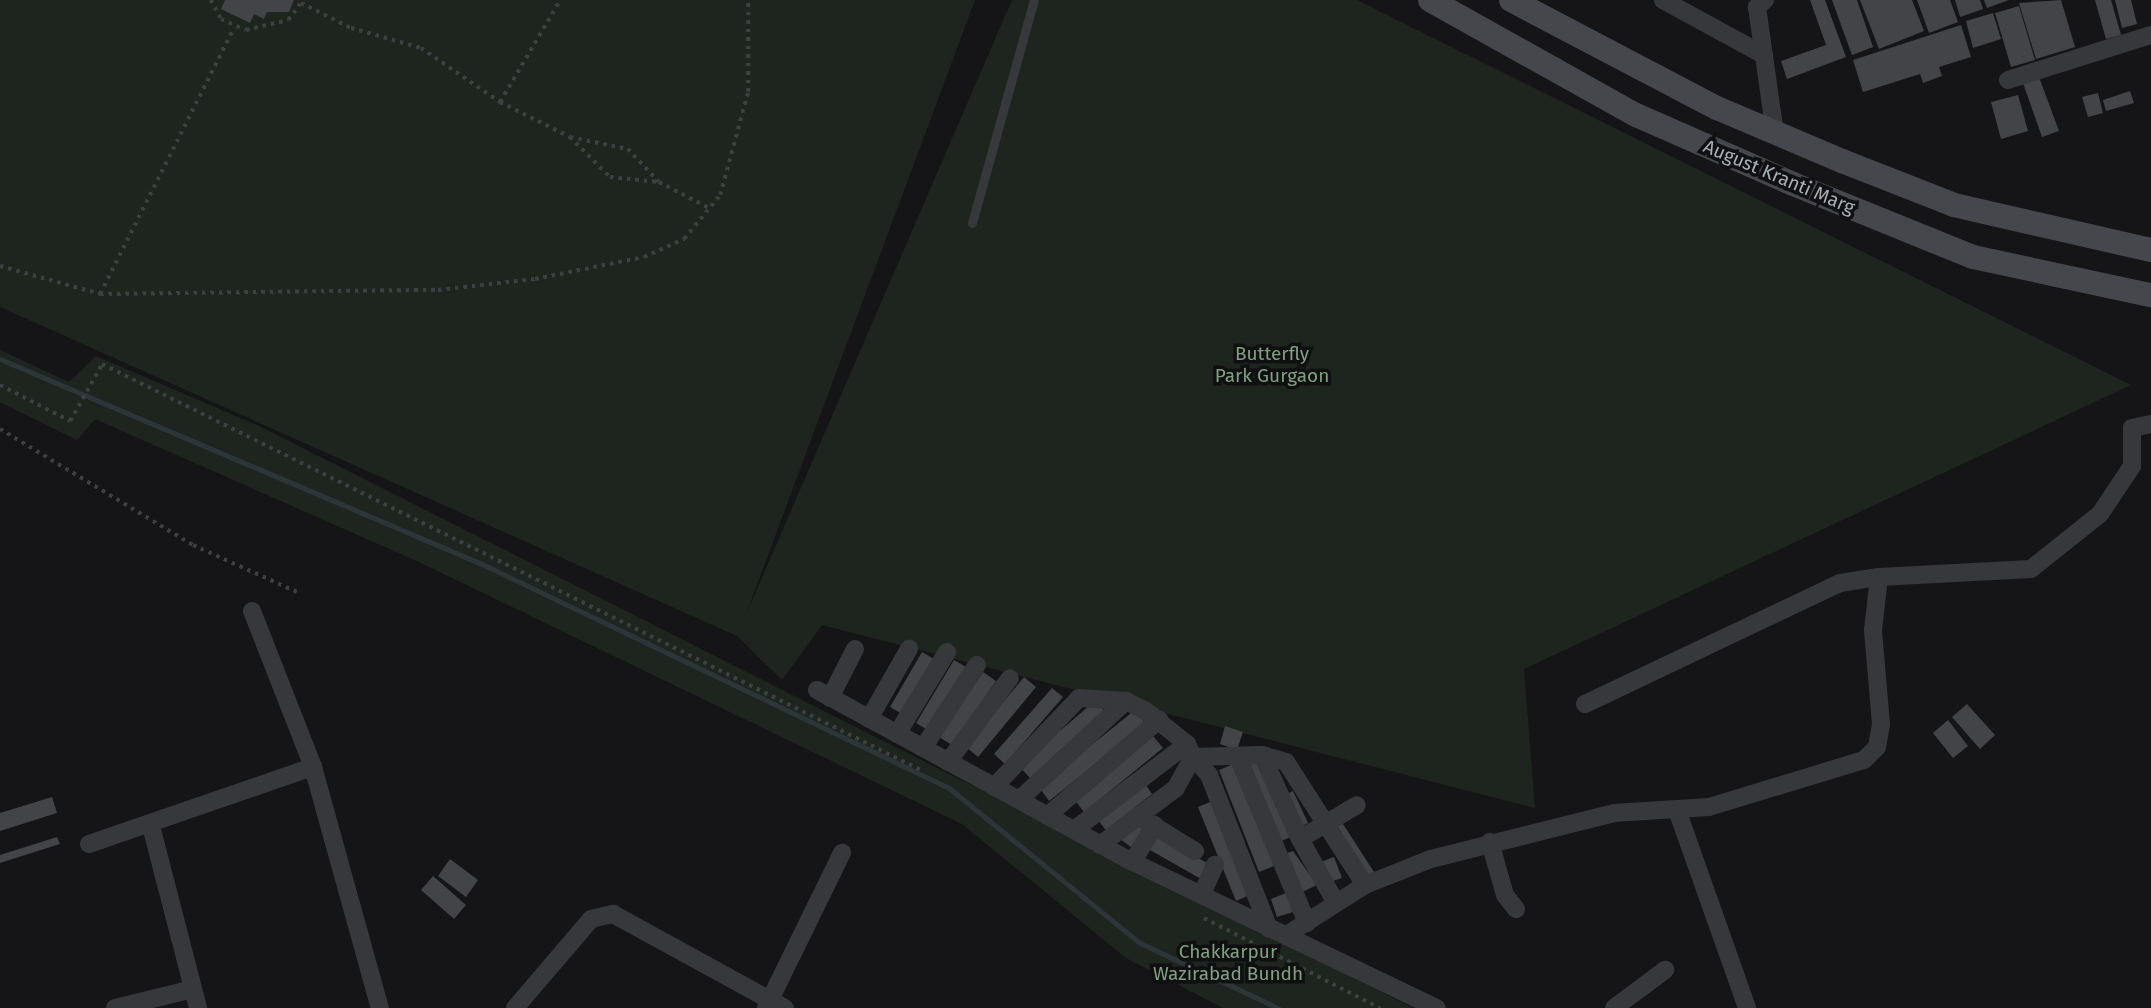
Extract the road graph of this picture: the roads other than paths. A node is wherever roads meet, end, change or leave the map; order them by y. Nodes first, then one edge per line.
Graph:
1 (1034, 0) edge
2 (1430, 0) edge
3 (1511, 0) edge
4 (1663, 0) edge
5 (1765, 0) edge
6 (2151, 35) edge
7 (1764, 55) junction
8 (2008, 80) dead end
9 (1775, 133) junction
10 (972, 223) dead end
11 (2151, 250) edge
12 (2151, 295) edge
13 (2151, 424) edge
14 (1879, 577) junction
15 (252, 611) dead end
16 (855, 649) dead end
17 (909, 649) dead end
18 (947, 652) dead end
19 (977, 664) dead end
20 (1010, 678) dead end
21 (1126, 701) junction
22 (1585, 704) dead end
23 (869, 719) junction
24 (1158, 720) junction
25 (897, 734) junction
26 (923, 748) junction
27 (1190, 750) junction
28 (1262, 755) junction
29 (1238, 757) junction
30 (948, 762) junction
31 (313, 767) junction
32 (994, 787) junction
33 (1019, 800) junction
34 (1357, 805) dead end
35 (1677, 810) junction
36 (1047, 816) junction
37 (1138, 816) junction
38 (1325, 823) junction
39 (1154, 825) junction
40 (151, 826) junction
41 (1074, 830) junction
42 (1300, 839) junction
43 (1490, 842) junction
44 (89, 844) dead end
45 (1100, 845) junction
46 (1195, 851) dead end
47 (842, 853) dead end
48 (1133, 862) junction
49 (1215, 865) dead end
50 (1365, 885) junction
51 (1202, 894) junction
52 (1335, 903) junction
53 (1516, 909) dead end
54 (1307, 923) junction
55 (1277, 933) junction
56 (1665, 970) dead end
57 (193, 989) junction
58 (773, 1005) edge
59 (115, 1008) edge
60 (198, 1008) edge
61 (380, 1008) edge
62 (514, 1008) edge
63 (1437, 1008) edge
64 (1614, 1008) edge
65 (1747, 1008) edge

1 - 10 lane
2 - 12 main road, August Kranti Marg
3 - 9 main road, August Kranti Marg
4 - 7 street
5 - 7 street
6 - 8 street
7 - 9 street
9 - 11 main road, August Kranti Marg
13 - 14 street
14 - 22 street
14 - 35 street
15 - 31 street
16 - 23 street
17 - 23 street
18 - 25 street
19 - 26 street
20 - 30 street
21 - 24 street
21 - 32 street
21 - 33 street
23 - 25 street
24 - 27 street
24 - 36 street
25 - 26 street
26 - 30 street
27 - 29 street
27 - 37 street
27 - 41 street
27 - 55 street
28 - 29 street
28 - 38 street
28 - 42 street
29 - 54 street
30 - 32 street
31 - 40 street
31 - 61 street
32 - 33 street
33 - 36 street
34 - 38 street
35 - 43 street
35 - 65 street
36 - 41 street
37 - 39 street
37 - 45 street
38 - 42 street
38 - 50 street
39 - 46 street
39 - 48 street
40 - 44 street
40 - 57 street
41 - 45 street
42 - 52 street
43 - 50 street
43 - 53 street
45 - 48 street
47 - 58 street
48 - 51 street
49 - 51 street
50 - 52 street
51 - 55 street
52 - 54 street
54 - 55 street
55 - 63 street
56 - 64 street
57 - 59 street
57 - 60 street
58 - 62 street

